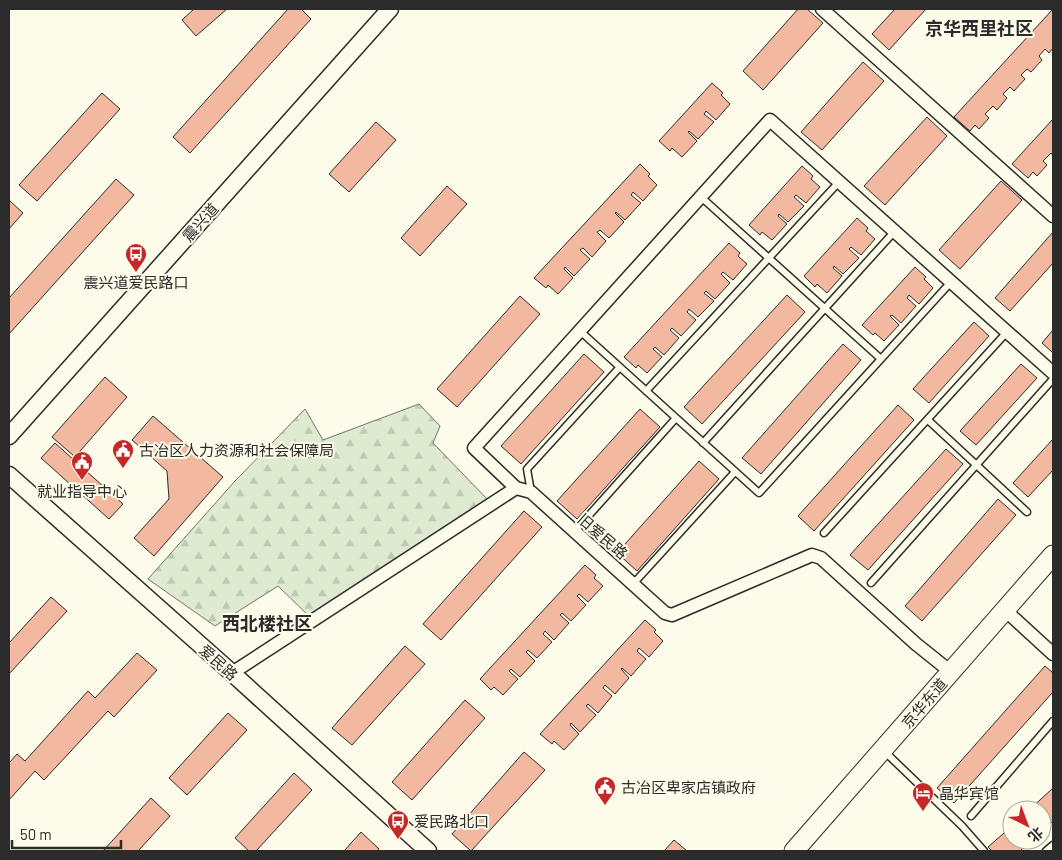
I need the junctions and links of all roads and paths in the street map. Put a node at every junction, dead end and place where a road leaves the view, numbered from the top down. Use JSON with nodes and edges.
{"nodes":[{"id":1,"x":390,"y":9,"type":"edge"},
{"id":2,"x":822,"y":9,"type":"edge"},
{"id":3,"x":839,"y":182,"type":"junction"},
{"id":4,"x":701,"y":197,"type":"junction"},
{"id":5,"x":1053,"y":216,"type":"edge"},
{"id":6,"x":894,"y":232,"type":"junction"},
{"id":7,"x":769,"y":258,"type":"junction"},
{"id":8,"x":952,"y":282,"type":"junction"},
{"id":9,"x":825,"y":309,"type":"junction"},
{"id":10,"x":580,"y":331,"type":"junction"},
{"id":11,"x":1007,"y":332,"type":"junction"},
{"id":12,"x":881,"y":359,"type":"junction"},
{"id":13,"x":620,"y":367,"type":"junction"},
{"id":14,"x":1053,"y":373,"type":"edge"},
{"id":15,"x":1053,"y":380,"type":"edge"},
{"id":16,"x":646,"y":391,"type":"junction"},
{"id":17,"x":676,"y":418,"type":"junction"},
{"id":18,"x":928,"y":420,"type":"junction"},
{"id":19,"x":9,"y":436,"type":"edge"},
{"id":20,"x":704,"y":443,"type":"junction"},
{"id":21,"x":977,"y":465,"type":"junction"},
{"id":22,"x":735,"y":472,"type":"junction"},
{"id":23,"x":9,"y":475,"type":"edge"},
{"id":24,"x":516,"y":488,"type":"junction"},
{"id":25,"x":531,"y":492,"type":"junction"},
{"id":26,"x":1028,"y":512,"type":"dead end"},
{"id":27,"x":574,"y":532,"type":"junction"},
{"id":28,"x":824,"y":532,"type":"dead end"},
{"id":29,"x":1053,"y":555,"type":"edge"},
{"id":30,"x":871,"y":583,"type":"dead end"},
{"id":31,"x":633,"y":584,"type":"junction"},
{"id":32,"x":1005,"y":610,"type":"junction"},
{"id":33,"x":1053,"y":654,"type":"edge"},
{"id":34,"x":951,"y":672,"type":"junction"},
{"id":35,"x":232,"y":674,"type":"junction"},
{"id":36,"x":1053,"y":721,"type":"edge"},
{"id":37,"x":883,"y":750,"type":"junction"},
{"id":38,"x":971,"y":816,"type":"dead end"},
{"id":39,"x":1053,"y":845,"type":"edge"},
{"id":40,"x":428,"y":851,"type":"edge"},
{"id":41,"x":794,"y":851,"type":"edge"},
{"id":42,"x":984,"y":851,"type":"edge"},
{"id":43,"x":1046,"y":851,"type":"edge"}],
"edges":[{"from":1,"to":19,"type":"street","name":"震兴道"},
{"from":2,"to":5,"type":"street"},
{"from":3,"to":4,"type":"street"},
{"from":3,"to":6,"type":"street"},
{"from":3,"to":7,"type":"lane"},
{"from":4,"to":7,"type":"lane"},
{"from":4,"to":10,"type":"street"},
{"from":6,"to":8,"type":"street"},
{"from":6,"to":9,"type":"lane"},
{"from":7,"to":9,"type":"lane"},
{"from":7,"to":16,"type":"lane"},
{"from":8,"to":11,"type":"street"},
{"from":8,"to":12,"type":"lane"},
{"from":9,"to":12,"type":"lane"},
{"from":9,"to":20,"type":"lane"},
{"from":10,"to":13,"type":"lane"},
{"from":10,"to":24,"type":"street"},
{"from":11,"to":14,"type":"street"},
{"from":11,"to":18,"type":"lane"},
{"from":12,"to":22,"type":"lane"},
{"from":13,"to":16,"type":"lane"},
{"from":13,"to":25,"type":"lane"},
{"from":15,"to":21,"type":"lane"},
{"from":16,"to":17,"type":"lane"},
{"from":17,"to":20,"type":"lane"},
{"from":17,"to":27,"type":"lane"},
{"from":18,"to":21,"type":"lane"},
{"from":18,"to":28,"type":"lane"},
{"from":20,"to":22,"type":"lane"},
{"from":21,"to":26,"type":"lane"},
{"from":21,"to":30,"type":"lane"},
{"from":22,"to":31,"type":"lane"},
{"from":23,"to":35,"type":"street","name":"爱民路"},
{"from":24,"to":25,"type":"street","name":"旧爱民路"},
{"from":24,"to":35,"type":"street"},
{"from":25,"to":27,"type":"street","name":"旧爱民路"},
{"from":27,"to":31,"type":"street","name":"旧爱民路"},
{"from":29,"to":32,"type":"main road","name":"京华东道"},
{"from":31,"to":34,"type":"street","name":"旧爱民路"},
{"from":32,"to":33,"type":"street"},
{"from":32,"to":34,"type":"main road","name":"京华东道"},
{"from":34,"to":37,"type":"main road","name":"京华东道"},
{"from":35,"to":40,"type":"street","name":"爱民路"},
{"from":36,"to":38,"type":"lane"},
{"from":37,"to":41,"type":"main road","name":"京华东道"},
{"from":37,"to":42,"type":"lane"},
{"from":39,"to":43,"type":"lane"}]}
